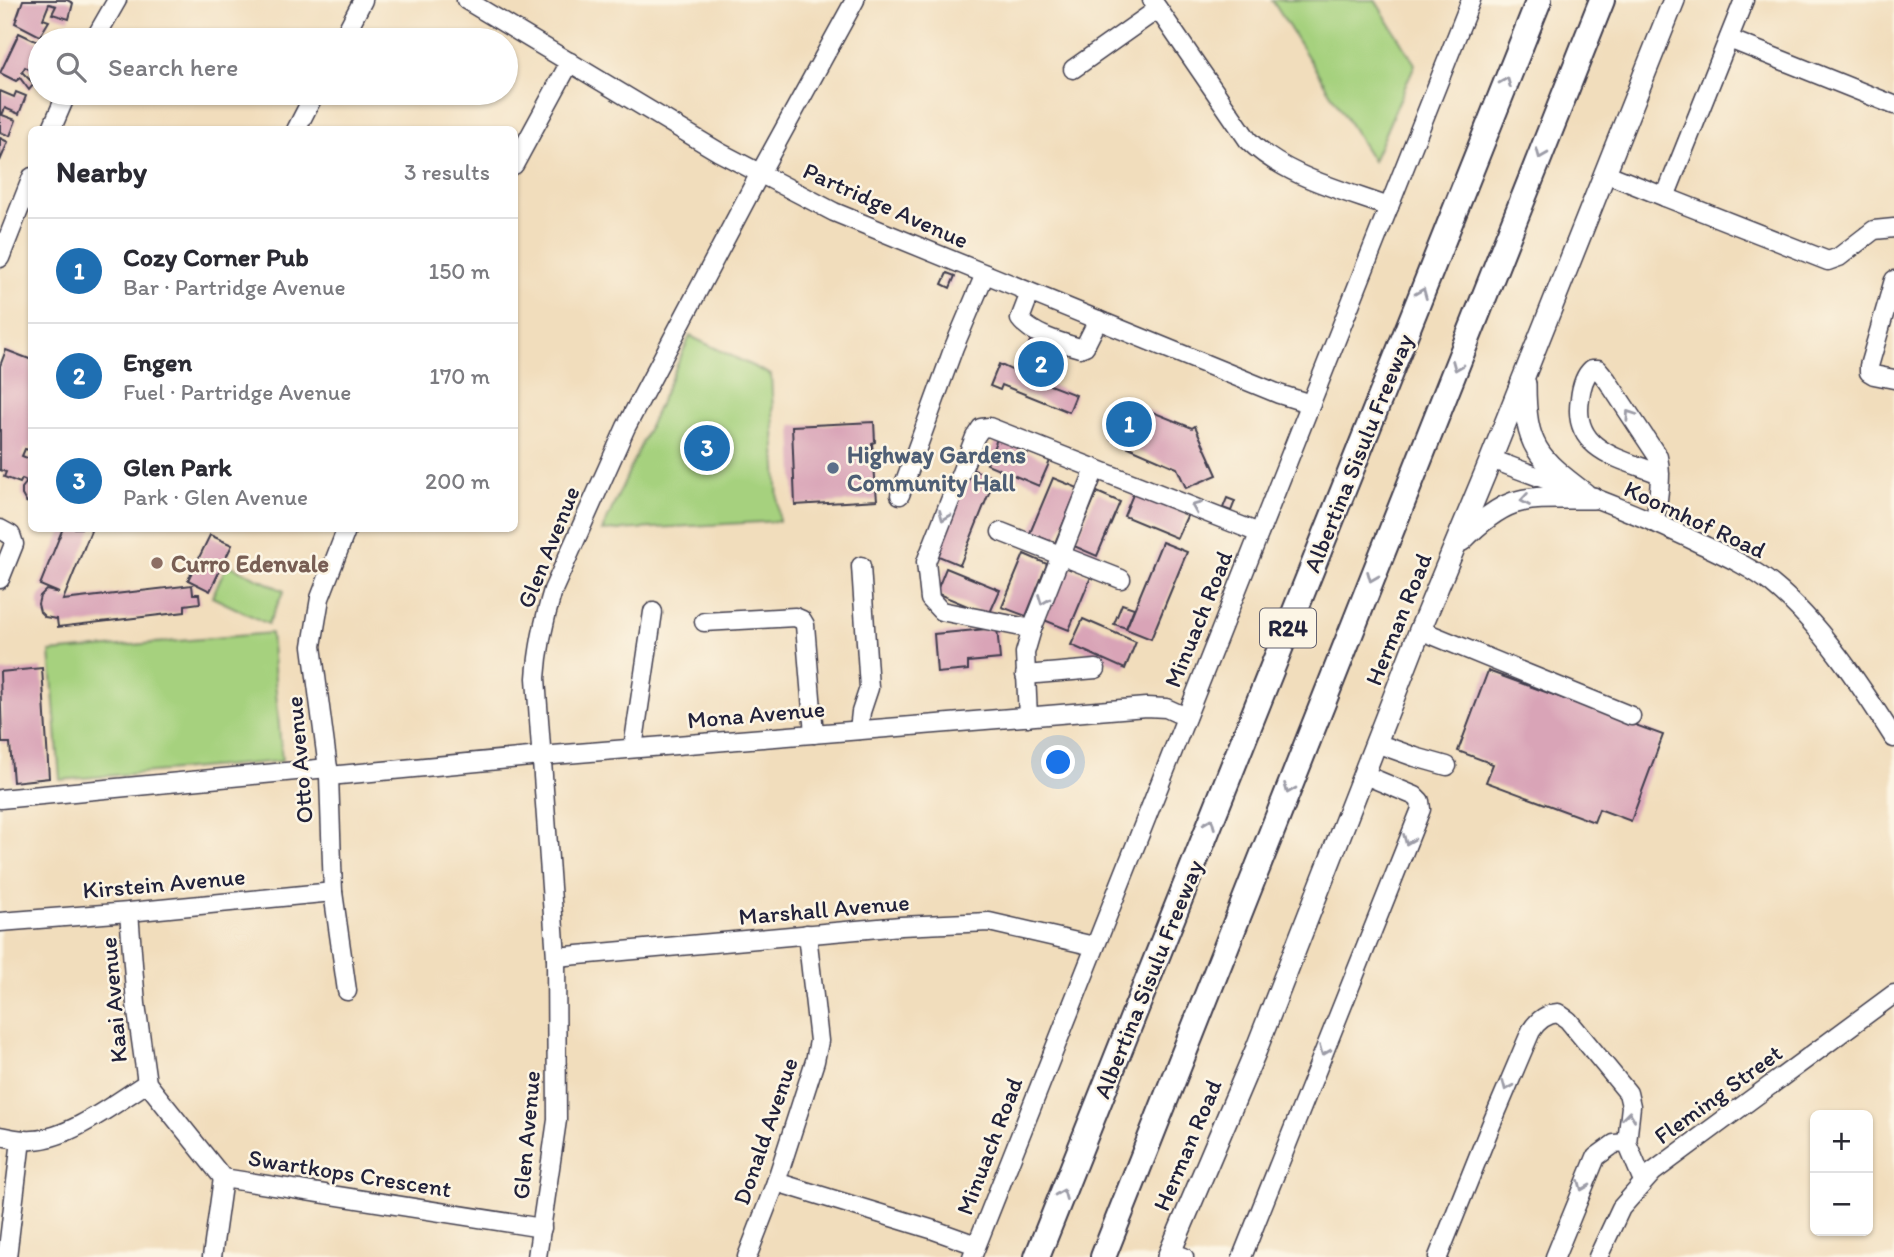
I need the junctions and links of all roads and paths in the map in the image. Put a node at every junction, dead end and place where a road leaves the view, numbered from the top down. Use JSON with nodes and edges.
{"nodes":[{"id":1,"x":117,"y":0,"type":"edge"},
{"id":2,"x":363,"y":0,"type":"edge"},
{"id":3,"x":466,"y":0,"type":"edge"},
{"id":4,"x":1471,"y":0,"type":"edge"},
{"id":5,"x":1539,"y":0,"type":"edge"},
{"id":6,"x":1602,"y":0,"type":"edge"},
{"id":7,"x":1674,"y":0,"type":"edge"},
{"id":8,"x":1744,"y":0,"type":"edge"},
{"id":9,"x":850,"y":2,"type":"edge"},
{"id":10,"x":1155,"y":4,"type":"edge"},
{"id":11,"x":101,"y":28,"type":"edge"},
{"id":12,"x":348,"y":28,"type":"edge"},
{"id":13,"x":513,"y":28,"type":"edge"},
{"id":14,"x":518,"y":31,"type":"edge"},
{"id":15,"x":1729,"y":38,"type":"junction"},
{"id":16,"x":570,"y":62,"type":"junction"},
{"id":17,"x":1073,"y":69,"type":"dead end"},
{"id":18,"x":62,"y":105,"type":"edge"},
{"id":19,"x":309,"y":105,"type":"edge"},
{"id":20,"x":1894,"y":105,"type":"edge"},
{"id":21,"x":53,"y":126,"type":"edge"},
{"id":22,"x":298,"y":126,"type":"edge"},
{"id":23,"x":518,"y":158,"type":"edge"},
{"id":24,"x":1605,"y":173,"type":"junction"},
{"id":25,"x":759,"y":175,"type":"junction"},
{"id":26,"x":1665,"y":197,"type":"junction"},
{"id":27,"x":28,"y":198,"type":"edge"},
{"id":28,"x":1390,"y":207,"type":"junction"},
{"id":29,"x":24,"y":220,"type":"edge"},
{"id":30,"x":1894,"y":228,"type":"edge"},
{"id":31,"x":0,"y":258,"type":"edge"},
{"id":32,"x":985,"y":274,"type":"junction"},
{"id":33,"x":1894,"y":280,"type":"edge"},
{"id":34,"x":1030,"y":292,"type":"junction"},
{"id":35,"x":1098,"y":320,"type":"junction"},
{"id":36,"x":1525,"y":372,"type":"junction"},
{"id":37,"x":1894,"y":379,"type":"edge"},
{"id":38,"x":1311,"y":404,"type":"junction"},
{"id":39,"x":1491,"y":459,"type":"junction"},
{"id":40,"x":1096,"y":468,"type":"junction"},
{"id":41,"x":1660,"y":474,"type":"junction"},
{"id":42,"x":900,"y":495,"type":"dead end"},
{"id":43,"x":1589,"y":496,"type":"junction"},
{"id":44,"x":1655,"y":523,"type":"junction"},
{"id":45,"x":0,"y":528,"type":"edge"},
{"id":46,"x":345,"y":532,"type":"edge"},
{"id":47,"x":1001,"y":532,"type":"dead end"},
{"id":48,"x":1259,"y":533,"type":"junction"},
{"id":49,"x":1456,"y":547,"type":"junction"},
{"id":50,"x":1061,"y":555,"type":"junction"},
{"id":51,"x":861,"y":566,"type":"dead end"},
{"id":52,"x":0,"y":579,"type":"edge"},
{"id":53,"x":1121,"y":579,"type":"dead end"},
{"id":54,"x":653,"y":612,"type":"dead end"},
{"id":55,"x":704,"y":622,"type":"dead end"},
{"id":56,"x":1032,"y":629,"type":"junction"},
{"id":57,"x":1420,"y":630,"type":"junction"},
{"id":58,"x":1096,"y":669,"type":"dead end"},
{"id":59,"x":1026,"y":675,"type":"junction"},
{"id":60,"x":1028,"y":716,"type":"junction"},
{"id":61,"x":1631,"y":716,"type":"dead end"},
{"id":62,"x":1186,"y":717,"type":"junction"},
{"id":63,"x":859,"y":730,"type":"junction"},
{"id":64,"x":814,"y":734,"type":"junction"},
{"id":65,"x":1894,"y":738,"type":"edge"},
{"id":66,"x":1377,"y":743,"type":"junction"},
{"id":67,"x":633,"y":748,"type":"junction"},
{"id":68,"x":541,"y":755,"type":"junction"},
{"id":69,"x":1447,"y":766,"type":"dead end"},
{"id":70,"x":328,"y":772,"type":"junction"},
{"id":71,"x":1365,"y":775,"type":"junction"},
{"id":72,"x":0,"y":799,"type":"edge"},
{"id":73,"x":332,"y":892,"type":"junction"},
{"id":74,"x":129,"y":912,"type":"junction"},
{"id":75,"x":0,"y":922,"type":"edge"},
{"id":76,"x":807,"y":934,"type":"junction"},
{"id":77,"x":1094,"y":946,"type":"junction"},
{"id":78,"x":556,"y":957,"type":"junction"},
{"id":79,"x":347,"y":991,"type":"dead end"},
{"id":80,"x":1894,"y":994,"type":"edge"},
{"id":81,"x":147,"y":1083,"type":"junction"},
{"id":82,"x":0,"y":1136,"type":"edge"},
{"id":83,"x":21,"y":1140,"type":"junction"},
{"id":84,"x":1627,"y":1143,"type":"junction"},
{"id":85,"x":223,"y":1178,"type":"junction"},
{"id":86,"x":1643,"y":1181,"type":"junction"},
{"id":87,"x":776,"y":1182,"type":"junction"},
{"id":88,"x":542,"y":1228,"type":"junction"},
{"id":89,"x":974,"y":1251,"type":"edge"},
{"id":90,"x":1174,"y":1255,"type":"edge"},
{"id":91,"x":7,"y":1257,"type":"edge"},
{"id":92,"x":212,"y":1257,"type":"edge"},
{"id":93,"x":537,"y":1257,"type":"edge"},
{"id":94,"x":747,"y":1257,"type":"edge"},
{"id":95,"x":1037,"y":1257,"type":"edge"},
{"id":96,"x":1103,"y":1257,"type":"edge"},
{"id":97,"x":1242,"y":1257,"type":"edge"},
{"id":98,"x":1438,"y":1257,"type":"edge"},
{"id":99,"x":1555,"y":1257,"type":"edge"},
{"id":100,"x":1598,"y":1257,"type":"edge"}],
"edges":[{"from":1,"to":11,"type":"street"},
{"from":2,"to":12,"type":"street"},
{"from":3,"to":13,"type":"street","name":"Partridge Avenue"},
{"from":4,"to":28,"type":"street","name":"Minuach Road"},
{"from":95,"to":5,"type":"highway","name":"Albertina Sisulu Freeway","number":"R24","one_way":true},
{"from":6,"to":96,"type":"highway","number":"R24","one_way":true},
{"from":7,"to":24,"type":"main road","name":"Herman Road"},
{"from":8,"to":15,"type":"street"},
{"from":9,"to":25,"type":"street","name":"Glen Avenue"},
{"from":10,"to":17,"type":"street"},
{"from":10,"to":28,"type":"street"},
{"from":14,"to":16,"type":"street","name":"Partridge Avenue"},
{"from":15,"to":20,"type":"street"},
{"from":15,"to":26,"type":"street"},
{"from":16,"to":23,"type":"street"},
{"from":16,"to":25,"type":"street","name":"Partridge Avenue"},
{"from":18,"to":21,"type":"street"},
{"from":19,"to":22,"type":"street"},
{"from":24,"to":26,"type":"street"},
{"from":24,"to":36,"type":"main road","name":"Herman Road"},
{"from":25,"to":32,"type":"street","name":"Partridge Avenue"},
{"from":25,"to":68,"type":"street","name":"Glen Avenue"},
{"from":26,"to":30,"type":"street"},
{"from":27,"to":29,"type":"street"},
{"from":28,"to":38,"type":"street","name":"Minuach Road"},
{"from":29,"to":31,"type":"street"},
{"from":32,"to":34,"type":"street","name":"Partridge Avenue"},
{"from":32,"to":42,"type":"street"},
{"from":33,"to":37,"type":"street"},
{"from":34,"to":35,"type":"street","name":"Partridge Avenue"},
{"from":34,"to":35,"type":"street"},
{"from":35,"to":38,"type":"street","name":"Partridge Avenue"},
{"from":36,"to":39,"type":"main road","name":"Herman Road"},
{"from":36,"to":43,"type":"main road"},
{"from":38,"to":48,"type":"street","name":"Minuach Road"},
{"from":39,"to":43,"type":"street","name":"Koornhof Road"},
{"from":39,"to":49,"type":"main road","name":"Herman Road"},
{"from":48,"to":40,"type":"street","one_way":true},
{"from":40,"to":50,"type":"street"},
{"from":40,"to":56,"type":"street","one_way":true},
{"from":41,"to":41,"type":"street","one_way":true},
{"from":41,"to":44,"type":"street"},
{"from":43,"to":44,"type":"street","name":"Koornhof Road"},
{"from":43,"to":49,"type":"main road","one_way":true},
{"from":44,"to":65,"type":"street","name":"Koornhof Road"},
{"from":45,"to":52,"type":"street"},
{"from":46,"to":70,"type":"street","name":"Otto Avenue"},
{"from":47,"to":50,"type":"street"},
{"from":48,"to":62,"type":"street","name":"Minuach Road"},
{"from":49,"to":57,"type":"main road","name":"Herman Road"},
{"from":50,"to":53,"type":"street"},
{"from":50,"to":56,"type":"street","one_way":true},
{"from":51,"to":63,"type":"street"},
{"from":54,"to":67,"type":"street"},
{"from":55,"to":64,"type":"street"},
{"from":56,"to":59,"type":"street"},
{"from":57,"to":61,"type":"street"},
{"from":57,"to":66,"type":"main road","name":"Herman Road"},
{"from":58,"to":59,"type":"street"},
{"from":59,"to":60,"type":"street"},
{"from":60,"to":62,"type":"street","name":"Mona Avenue"},
{"from":60,"to":63,"type":"street","name":"Mona Avenue"},
{"from":62,"to":77,"type":"street","name":"Minuach Road"},
{"from":63,"to":64,"type":"street","name":"Mona Avenue"},
{"from":64,"to":67,"type":"street","name":"Mona Avenue"},
{"from":66,"to":69,"type":"street"},
{"from":66,"to":71,"type":"main road","name":"Herman Road"},
{"from":67,"to":68,"type":"street","name":"Mona Avenue"},
{"from":68,"to":70,"type":"street","name":"Mona Avenue"},
{"from":68,"to":78,"type":"street","name":"Glen Avenue"},
{"from":70,"to":72,"type":"street","name":"Mona Avenue"},
{"from":70,"to":73,"type":"street","name":"Otto Avenue"},
{"from":71,"to":90,"type":"main road","name":"Herman Road"},
{"from":71,"to":97,"type":"street","one_way":true},
{"from":73,"to":74,"type":"street","name":"Kirstein Avenue"},
{"from":73,"to":79,"type":"street","name":"Otto Avenue"},
{"from":74,"to":75,"type":"street","name":"Kirstein Avenue"},
{"from":74,"to":81,"type":"street","name":"Kaai Avenue"},
{"from":76,"to":77,"type":"street","name":"Marshall Avenue"},
{"from":76,"to":78,"type":"street","name":"Marshall Avenue"},
{"from":76,"to":87,"type":"street","name":"Donald Avenue"},
{"from":77,"to":89,"type":"street","name":"Minuach Road"},
{"from":78,"to":88,"type":"street","name":"Glen Avenue"},
{"from":80,"to":86,"type":"street","name":"Fleming Street"},
{"from":81,"to":83,"type":"street"},
{"from":81,"to":85,"type":"street","name":"Swartkops Crescent"},
{"from":82,"to":83,"type":"street"},
{"from":83,"to":91,"type":"street"},
{"from":84,"to":86,"type":"street"},
{"from":84,"to":98,"type":"street","one_way":true},
{"from":84,"to":99,"type":"street","one_way":true},
{"from":85,"to":88,"type":"street","name":"Swartkops Crescent"},
{"from":85,"to":92,"type":"street"},
{"from":86,"to":100,"type":"street","name":"Fleming Street"},
{"from":87,"to":89,"type":"street"},
{"from":87,"to":94,"type":"street","name":"Donald Avenue"},
{"from":88,"to":93,"type":"street","name":"Glen Avenue"}]}
